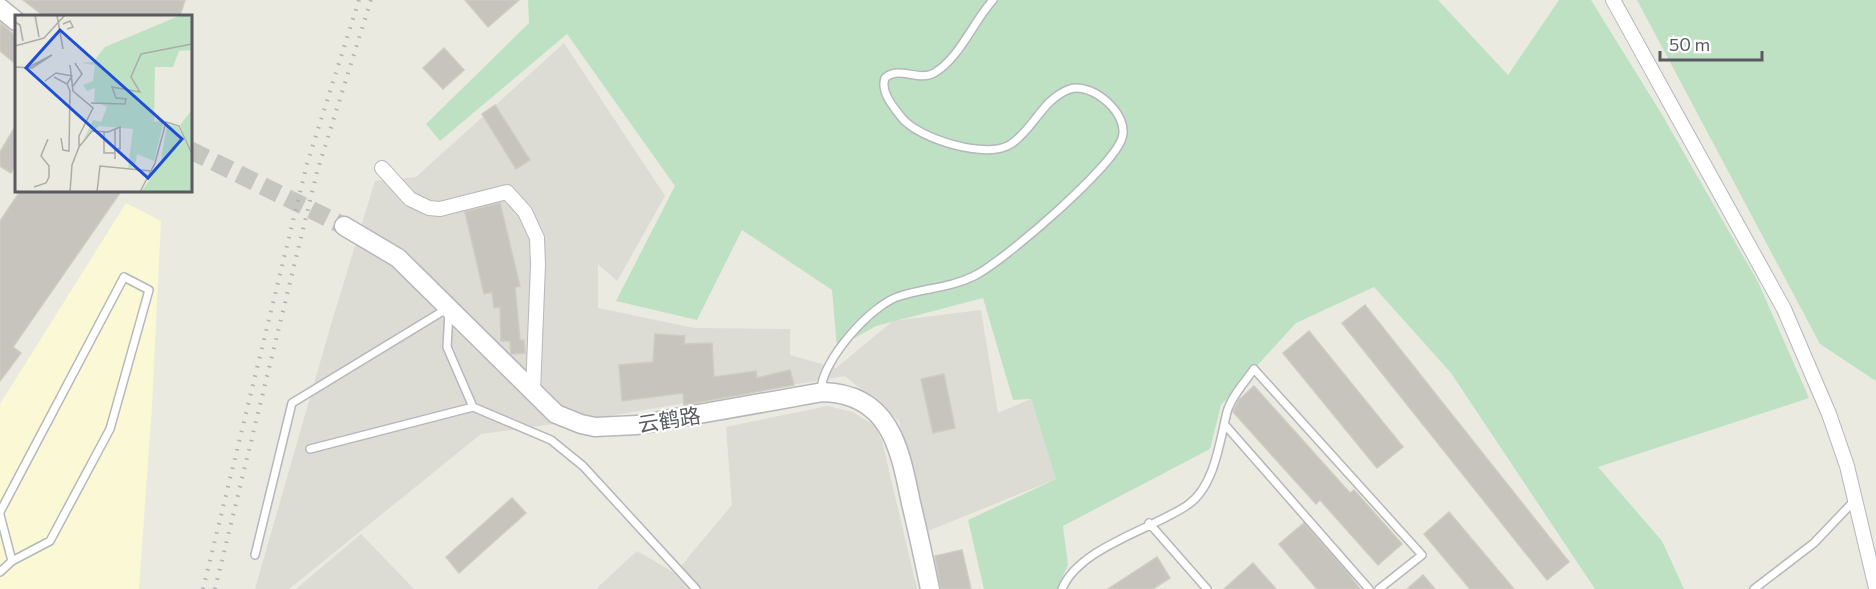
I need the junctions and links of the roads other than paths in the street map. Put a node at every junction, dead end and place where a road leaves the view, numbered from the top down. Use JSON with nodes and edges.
{"nodes":[{"id":1,"x":993,"y":0,"type":"edge"},
{"id":2,"x":1613,"y":0,"type":"edge"},
{"id":3,"x":0,"y":8,"type":"edge"},
{"id":4,"x":15,"y":20,"type":"edge"},
{"id":5,"x":382,"y":168,"type":"dead end"},
{"id":6,"x":344,"y":225,"type":"tunnel mouth"},
{"id":7,"x":450,"y":307,"type":"junction"},
{"id":8,"x":532,"y":391,"type":"junction"},
{"id":9,"x":821,"y":392,"type":"junction"},
{"id":10,"x":473,"y":408,"type":"junction"},
{"id":11,"x":1226,"y":426,"type":"junction"},
{"id":12,"x":310,"y":449,"type":"dead end"},
{"id":13,"x":1856,"y":499,"type":"junction"},
{"id":14,"x":0,"y":514,"type":"edge"},
{"id":15,"x":1149,"y":523,"type":"junction"},
{"id":16,"x":255,"y":555,"type":"dead end"},
{"id":17,"x":12,"y":561,"type":"junction"},
{"id":18,"x":0,"y":572,"type":"edge"},
{"id":19,"x":1876,"y":588,"type":"edge"},
{"id":20,"x":696,"y":589,"type":"edge"},
{"id":21,"x":930,"y":589,"type":"edge"},
{"id":22,"x":1062,"y":589,"type":"edge"},
{"id":23,"x":1207,"y":589,"type":"edge"},
{"id":24,"x":1369,"y":589,"type":"edge"},
{"id":25,"x":1379,"y":589,"type":"edge"},
{"id":26,"x":1754,"y":589,"type":"edge"}],
"edges":[{"from":1,"to":9,"type":"lane"},
{"from":2,"to":13,"type":"street"},
{"from":3,"to":4,"type":"street"},
{"from":5,"to":8,"type":"street"},
{"from":6,"to":7,"type":"street","name":"云鹤路"},
{"from":7,"to":8,"type":"street","name":"云鹤路"},
{"from":7,"to":10,"type":"lane"},
{"from":7,"to":16,"type":"lane"},
{"from":8,"to":9,"type":"street","name":"云鹤路"},
{"from":9,"to":21,"type":"street","name":"云鹤路"},
{"from":10,"to":12,"type":"lane"},
{"from":10,"to":20,"type":"lane"},
{"from":11,"to":15,"type":"lane"},
{"from":11,"to":24,"type":"lane"},
{"from":11,"to":25,"type":"lane"},
{"from":13,"to":19,"type":"street"},
{"from":13,"to":26,"type":"lane"},
{"from":14,"to":17,"type":"lane"},
{"from":14,"to":17,"type":"lane"},
{"from":15,"to":22,"type":"lane"},
{"from":15,"to":23,"type":"lane"},
{"from":17,"to":18,"type":"lane"}]}
